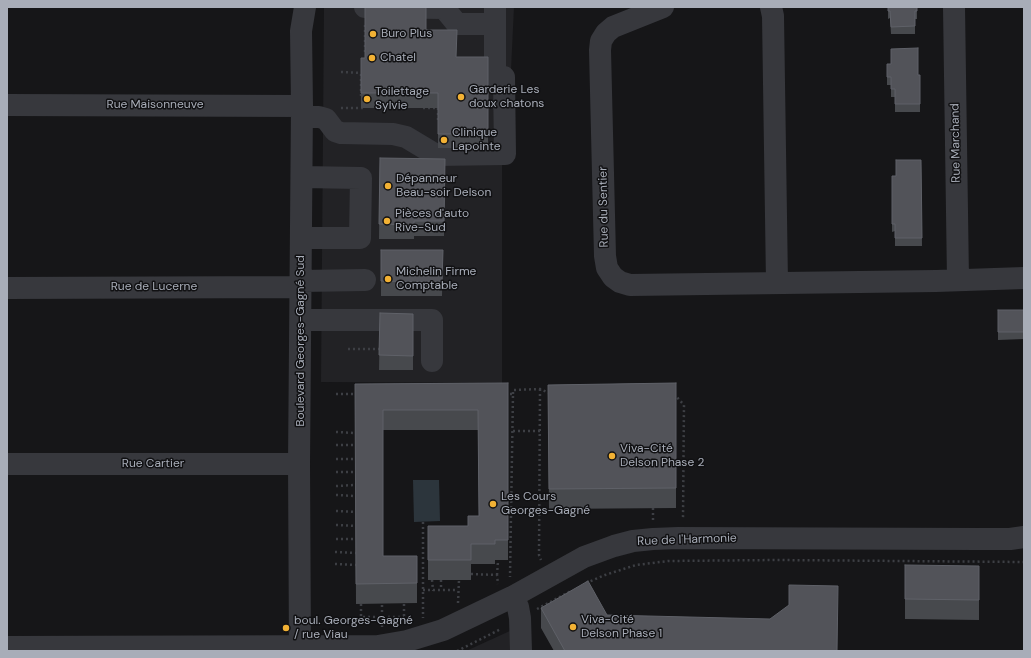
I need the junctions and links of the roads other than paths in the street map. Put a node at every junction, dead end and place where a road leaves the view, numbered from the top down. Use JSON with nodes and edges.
{"nodes":[{"id":1,"x":297,"y":7,"type":"edge"},
{"id":2,"x":305,"y":7,"type":"edge"},
{"id":3,"x":663,"y":7,"type":"edge"},
{"id":4,"x":771,"y":7,"type":"edge"},
{"id":5,"x":954,"y":7,"type":"edge"},
{"id":6,"x":365,"y":13,"type":"edge"},
{"id":7,"x":495,"y":15,"type":"edge"},
{"id":8,"x":301,"y":31,"type":"junction"},
{"id":9,"x":7,"y":105,"type":"edge"},
{"id":10,"x":302,"y":111,"type":"junction"},
{"id":11,"x":302,"y":177,"type":"junction"},
{"id":12,"x":301,"y":238,"type":"junction"},
{"id":13,"x":1024,"y":278,"type":"edge"},
{"id":14,"x":365,"y":280,"type":"dead end"},
{"id":15,"x":958,"y":280,"type":"junction"},
{"id":16,"x":301,"y":284,"type":"junction"},
{"id":17,"x":777,"y":284,"type":"junction"},
{"id":18,"x":7,"y":288,"type":"edge"},
{"id":19,"x":301,"y":320,"type":"junction"},
{"id":20,"x":432,"y":360,"type":"dead end"},
{"id":21,"x":7,"y":464,"type":"edge"},
{"id":22,"x":300,"y":464,"type":"junction"},
{"id":23,"x":1024,"y":537,"type":"edge"},
{"id":24,"x":507,"y":586,"type":"junction"},
{"id":25,"x":7,"y":647,"type":"edge"},
{"id":26,"x":300,"y":648,"type":"edge"},
{"id":27,"x":521,"y":651,"type":"edge"}],
"edges":[{"from":1,"to":8,"type":"street","name":"Boulevard Georges-Gagné Sud"},
{"from":2,"to":8,"type":"street","name":"Boulevard Georges-Gagné Sud"},
{"from":3,"to":17,"type":"street","name":"Rue du Sentier"},
{"from":4,"to":17,"type":"street"},
{"from":5,"to":15,"type":"street","name":"Rue Marchand"},
{"from":6,"to":7,"type":"street"},
{"from":7,"to":10,"type":"street","name":"Rue Maisonneuve"},
{"from":8,"to":10,"type":"street","name":"Boulevard Georges-Gagné Sud"},
{"from":9,"to":10,"type":"street","name":"Rue Maisonneuve"},
{"from":10,"to":11,"type":"street","name":"Boulevard Georges-Gagné Sud"},
{"from":11,"to":12,"type":"street","name":"Boulevard Georges-Gagné Sud"},
{"from":11,"to":12,"type":"street"},
{"from":12,"to":16,"type":"street","name":"Boulevard Georges-Gagné Sud"},
{"from":13,"to":15,"type":"street","name":"Rue du Sentier"},
{"from":14,"to":16,"type":"street","name":"Rue de Lucerne"},
{"from":15,"to":17,"type":"street","name":"Rue du Sentier"},
{"from":16,"to":18,"type":"street","name":"Rue de Lucerne"},
{"from":16,"to":19,"type":"street","name":"Boulevard Georges-Gagné Sud"},
{"from":19,"to":20,"type":"street"},
{"from":19,"to":22,"type":"street","name":"Boulevard Georges-Gagné Sud"},
{"from":21,"to":22,"type":"street","name":"Rue Cartier"},
{"from":22,"to":26,"type":"street","name":"Boulevard Georges-Gagné Sud"},
{"from":23,"to":24,"type":"street","name":"Rue de l'Harmonie"},
{"from":24,"to":26,"type":"street","name":"Rue de l'Harmonie"},
{"from":24,"to":27,"type":"street"},
{"from":25,"to":26,"type":"street","name":"Rue de l'Harmonie"}]}
